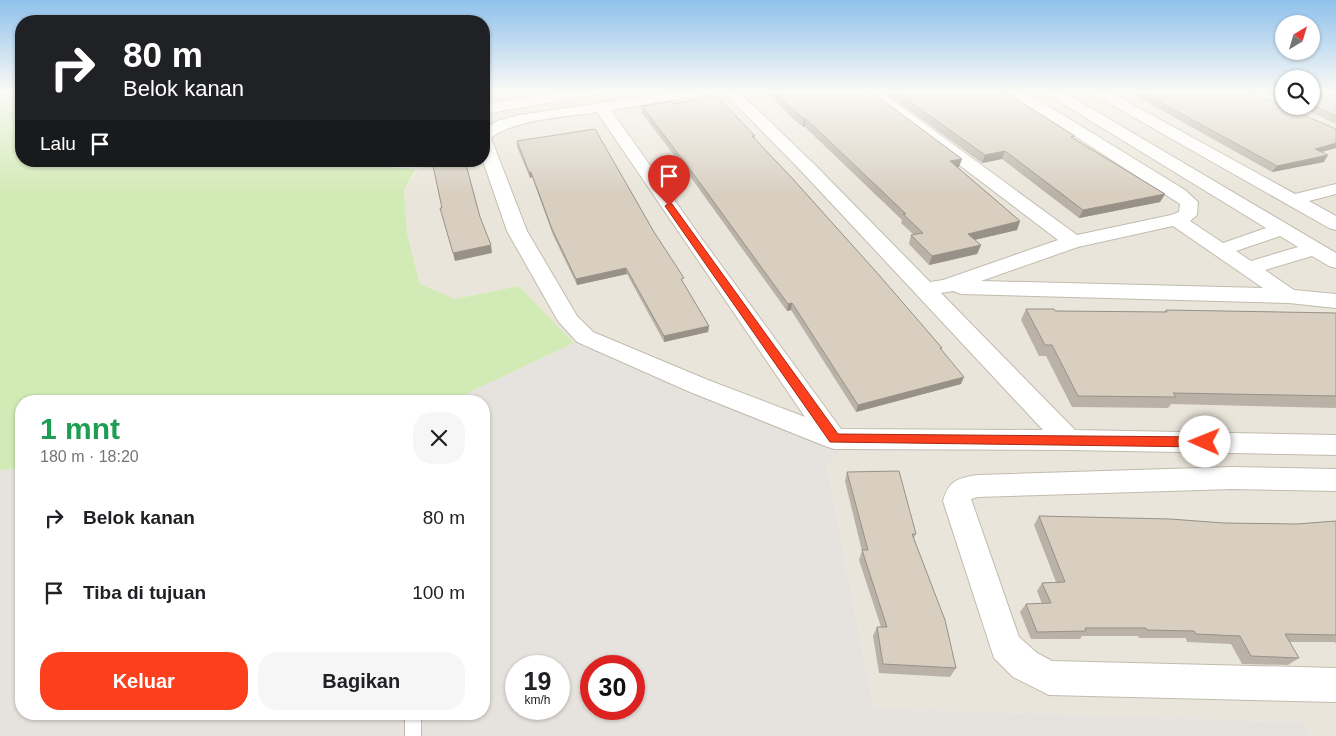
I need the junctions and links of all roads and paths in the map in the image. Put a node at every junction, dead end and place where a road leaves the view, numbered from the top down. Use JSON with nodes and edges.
{"nodes":[{"id":1,"x":616,"y":125,"type":"edge"},
{"id":2,"x":765,"y":125,"type":"edge"},
{"id":3,"x":918,"y":125,"type":"edge"},
{"id":4,"x":1071,"y":125,"type":"edge"},
{"id":5,"x":1110,"y":125,"type":"edge"},
{"id":6,"x":1161,"y":125,"type":"edge"},
{"id":7,"x":490,"y":155,"type":"edge"},
{"id":8,"x":1336,"y":189,"type":"edge"},
{"id":9,"x":1293,"y":200,"type":"junction"},
{"id":10,"x":1176,"y":220,"type":"junction"},
{"id":11,"x":1336,"y":224,"type":"edge"},
{"id":12,"x":1280,"y":230,"type":"junction"},
{"id":13,"x":1073,"y":242,"type":"junction"},
{"id":14,"x":1314,"y":249,"type":"junction"},
{"id":15,"x":1220,"y":250,"type":"junction"},
{"id":16,"x":1336,"y":262,"type":"edge"},
{"id":17,"x":1248,"y":268,"type":"junction"},
{"id":18,"x":935,"y":288,"type":"junction"},
{"id":19,"x":1289,"y":296,"type":"junction"},
{"id":20,"x":1336,"y":302,"type":"edge"},
{"id":21,"x":834,"y":439,"type":"junction"},
{"id":22,"x":1069,"y":440,"type":"junction"},
{"id":23,"x":1336,"y":445,"type":"edge"},
{"id":24,"x":1336,"y":480,"type":"edge"},
{"id":25,"x":1336,"y":685,"type":"edge"},
{"id":26,"x":413,"y":720,"type":"edge"},
{"id":27,"x":413,"y":736,"type":"edge"}],
"edges":[{"from":1,"to":21,"type":"street"},
{"from":2,"to":18,"type":"street"},
{"from":3,"to":13,"type":"street"},
{"from":4,"to":10,"type":"street"},
{"from":5,"to":12,"type":"street"},
{"from":6,"to":9,"type":"street"},
{"from":7,"to":21,"type":"street"},
{"from":8,"to":9,"type":"street"},
{"from":9,"to":11,"type":"street"},
{"from":10,"to":13,"type":"street"},
{"from":10,"to":15,"type":"street"},
{"from":12,"to":14,"type":"street"},
{"from":12,"to":15,"type":"street"},
{"from":13,"to":18,"type":"street"},
{"from":14,"to":16,"type":"street"},
{"from":14,"to":17,"type":"street"},
{"from":15,"to":17,"type":"street"},
{"from":17,"to":19,"type":"street"},
{"from":18,"to":19,"type":"street"},
{"from":18,"to":22,"type":"street"},
{"from":19,"to":20,"type":"street"},
{"from":21,"to":22,"type":"street"},
{"from":22,"to":23,"type":"street"},
{"from":24,"to":25,"type":"street"},
{"from":26,"to":27,"type":"lane"}]}
